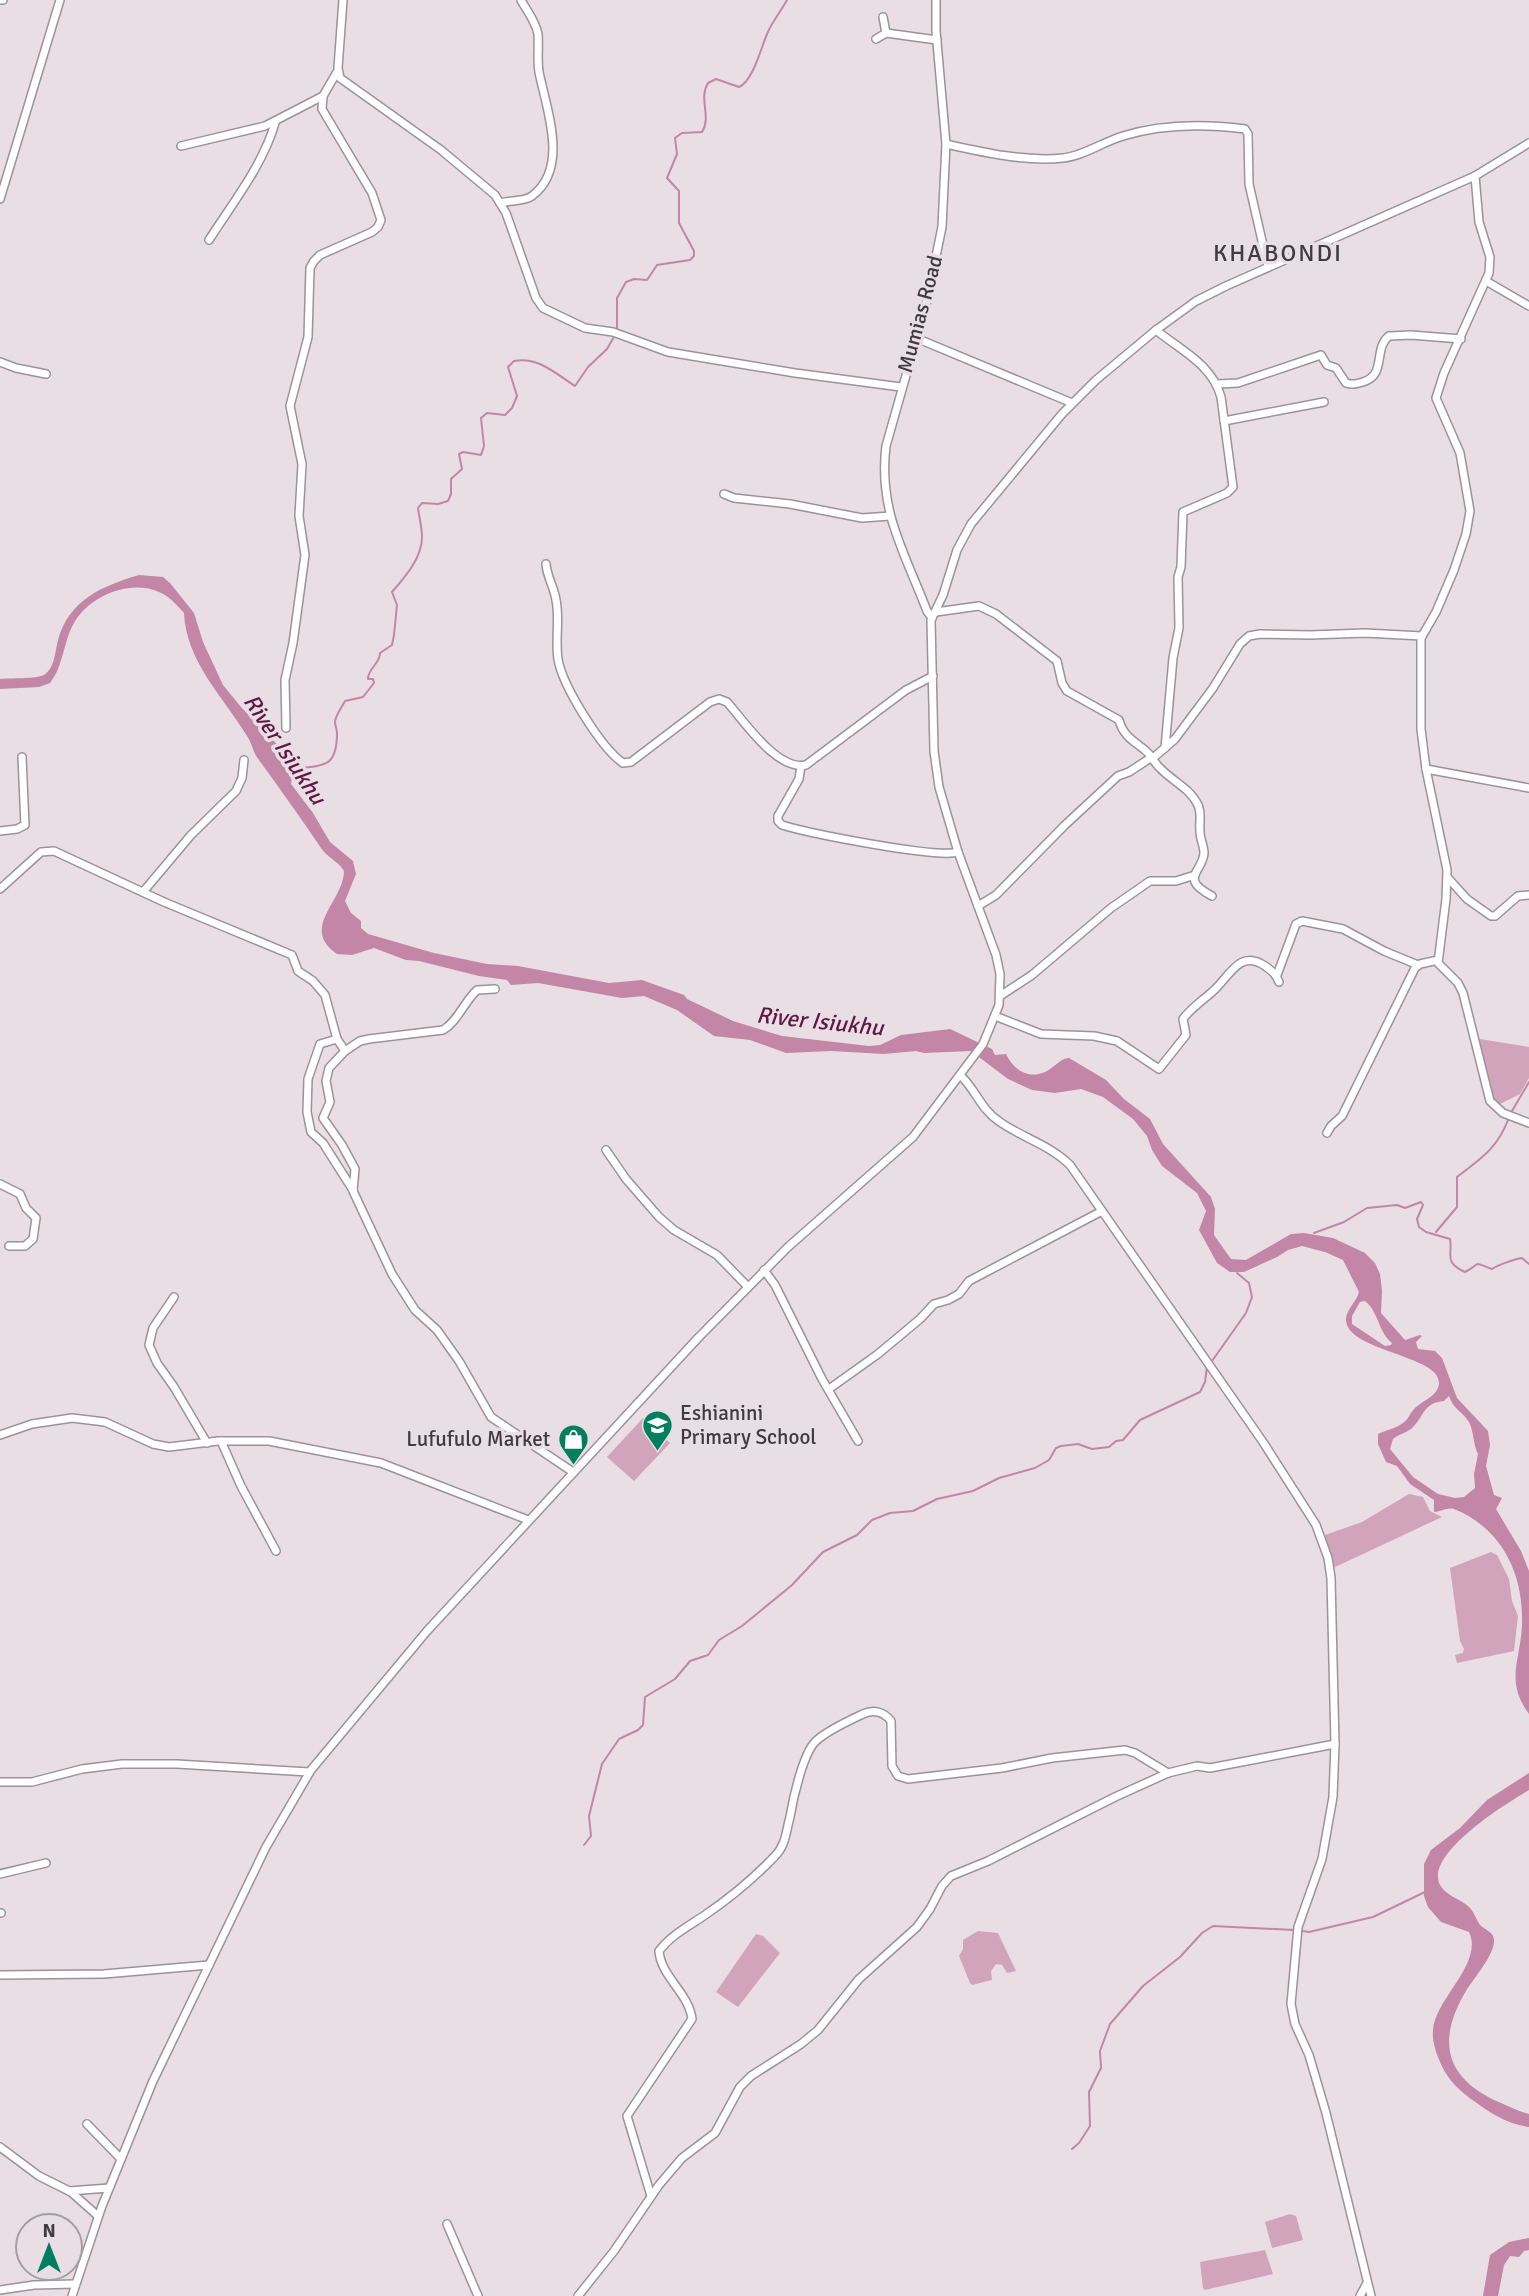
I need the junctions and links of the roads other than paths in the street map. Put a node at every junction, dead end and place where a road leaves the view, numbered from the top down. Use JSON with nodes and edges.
{"nodes":[{"id":1,"x":60,"y":0,"type":"edge"},
{"id":2,"x":343,"y":0,"type":"edge"},
{"id":3,"x":521,"y":0,"type":"edge"},
{"id":4,"x":936,"y":0,"type":"edge"},
{"id":5,"x":883,"y":17,"type":"dead end"},
{"id":6,"x":886,"y":33,"type":"junction"},
{"id":7,"x":876,"y":39,"type":"dead end"},
{"id":8,"x":937,"y":40,"type":"junction"},
{"id":9,"x":337,"y":71,"type":"junction"},
{"id":10,"x":323,"y":96,"type":"junction"},
{"id":11,"x":275,"y":123,"type":"junction"},
{"id":12,"x":1529,"y":142,"type":"edge"},
{"id":13,"x":946,"y":144,"type":"junction"},
{"id":14,"x":181,"y":146,"type":"dead end"},
{"id":15,"x":1475,"y":176,"type":"junction"},
{"id":16,"x":1,"y":189,"type":"edge"},
{"id":17,"x":0,"y":199,"type":"edge"},
{"id":18,"x":500,"y":202,"type":"junction"},
{"id":19,"x":209,"y":240,"type":"dead end"},
{"id":20,"x":1268,"y":267,"type":"junction"},
{"id":21,"x":1486,"y":281,"type":"junction"},
{"id":22,"x":1529,"y":306,"type":"edge"},
{"id":23,"x":1156,"y":330,"type":"junction"},
{"id":24,"x":916,"y":338,"type":"junction"},
{"id":25,"x":1461,"y":339,"type":"junction"},
{"id":26,"x":0,"y":362,"type":"edge"},
{"id":27,"x":46,"y":374,"type":"dead end"},
{"id":28,"x":1217,"y":384,"type":"junction"},
{"id":29,"x":901,"y":387,"type":"junction"},
{"id":30,"x":1324,"y":402,"type":"dead end"},
{"id":31,"x":1072,"y":403,"type":"junction"},
{"id":32,"x":1224,"y":421,"type":"junction"},
{"id":33,"x":724,"y":494,"type":"dead end"},
{"id":34,"x":890,"y":516,"type":"junction"},
{"id":35,"x":546,"y":564,"type":"dead end"},
{"id":36,"x":934,"y":615,"type":"junction"},
{"id":37,"x":1422,"y":636,"type":"junction"},
{"id":38,"x":933,"y":676,"type":"junction"},
{"id":39,"x":286,"y":728,"type":"dead end"},
{"id":40,"x":1165,"y":748,"type":"junction"},
{"id":41,"x":22,"y":757,"type":"dead end"},
{"id":42,"x":1153,"y":758,"type":"junction"},
{"id":43,"x":244,"y":760,"type":"dead end"},
{"id":44,"x":801,"y":766,"type":"junction"},
{"id":45,"x":1426,"y":769,"type":"junction"},
{"id":46,"x":1529,"y":788,"type":"edge"},
{"id":47,"x":0,"y":831,"type":"edge"},
{"id":48,"x":958,"y":852,"type":"junction"},
{"id":49,"x":1195,"y":876,"type":"junction"},
{"id":50,"x":1447,"y":878,"type":"junction"},
{"id":51,"x":0,"y":889,"type":"edge"},
{"id":52,"x":143,"y":892,"type":"junction"},
{"id":53,"x":1529,"y":895,"type":"edge"},
{"id":54,"x":1212,"y":896,"type":"dead end"},
{"id":55,"x":978,"y":906,"type":"junction"},
{"id":56,"x":1438,"y":960,"type":"junction"},
{"id":57,"x":1418,"y":965,"type":"junction"},
{"id":58,"x":495,"y":989,"type":"dead end"},
{"id":59,"x":1000,"y":996,"type":"junction"},
{"id":60,"x":995,"y":1016,"type":"junction"},
{"id":61,"x":337,"y":1039,"type":"junction"},
{"id":62,"x":345,"y":1051,"type":"junction"},
{"id":63,"x":961,"y":1076,"type":"junction"},
{"id":64,"x":1529,"y":1123,"type":"edge"},
{"id":65,"x":1327,"y":1133,"type":"dead end"},
{"id":66,"x":606,"y":1150,"type":"dead end"},
{"id":67,"x":0,"y":1184,"type":"edge"},
{"id":68,"x":353,"y":1191,"type":"junction"},
{"id":69,"x":1102,"y":1211,"type":"junction"},
{"id":70,"x":0,"y":1249,"type":"edge"},
{"id":71,"x":764,"y":1270,"type":"junction"},
{"id":72,"x":748,"y":1287,"type":"junction"},
{"id":73,"x":174,"y":1297,"type":"dead end"},
{"id":74,"x":830,"y":1389,"type":"junction"},
{"id":75,"x":0,"y":1435,"type":"edge"},
{"id":76,"x":221,"y":1441,"type":"junction"},
{"id":77,"x":858,"y":1441,"type":"dead end"},
{"id":78,"x":207,"y":1443,"type":"junction"},
{"id":79,"x":573,"y":1472,"type":"junction"},
{"id":80,"x":528,"y":1520,"type":"junction"},
{"id":81,"x":276,"y":1551,"type":"dead end"},
{"id":82,"x":1335,"y":1744,"type":"junction"},
{"id":83,"x":309,"y":1772,"type":"junction"},
{"id":84,"x":1168,"y":1773,"type":"junction"},
{"id":85,"x":0,"y":1782,"type":"edge"},
{"id":86,"x":46,"y":1863,"type":"dead end"},
{"id":87,"x":0,"y":1874,"type":"edge"},
{"id":88,"x":209,"y":1965,"type":"junction"},
{"id":89,"x":0,"y":1975,"type":"edge"},
{"id":90,"x":87,"y":2124,"type":"dead end"},
{"id":91,"x":0,"y":2147,"type":"edge"},
{"id":92,"x":121,"y":2159,"type":"junction"},
{"id":93,"x":109,"y":2188,"type":"junction"},
{"id":94,"x":68,"y":2190,"type":"junction"},
{"id":95,"x":651,"y":2196,"type":"junction"},
{"id":96,"x":98,"y":2216,"type":"junction"},
{"id":97,"x":447,"y":2224,"type":"dead end"},
{"id":98,"x":1367,"y":2283,"type":"junction"},
{"id":99,"x":75,"y":2284,"type":"junction"},
{"id":100,"x":0,"y":2290,"type":"edge"},
{"id":101,"x":72,"y":2296,"type":"edge"},
{"id":102,"x":478,"y":2296,"type":"edge"},
{"id":103,"x":578,"y":2296,"type":"edge"},
{"id":104,"x":1360,"y":2296,"type":"edge"},
{"id":105,"x":1371,"y":2296,"type":"edge"}],
"edges":[{"from":1,"to":16,"type":"street"},
{"from":2,"to":9,"type":"street"},
{"from":3,"to":18,"type":"street"},
{"from":4,"to":8,"type":"street","name":"Mumias Road"},
{"from":5,"to":6,"type":"street"},
{"from":6,"to":7,"type":"street"},
{"from":6,"to":8,"type":"street"},
{"from":8,"to":13,"type":"street","name":"Mumias Road"},
{"from":9,"to":10,"type":"street"},
{"from":9,"to":18,"type":"street"},
{"from":10,"to":11,"type":"street"},
{"from":10,"to":39,"type":"street"},
{"from":11,"to":14,"type":"street"},
{"from":11,"to":19,"type":"street"},
{"from":12,"to":15,"type":"street"},
{"from":13,"to":20,"type":"street"},
{"from":13,"to":24,"type":"street","name":"Mumias Road"},
{"from":15,"to":20,"type":"street"},
{"from":15,"to":21,"type":"street"},
{"from":16,"to":17,"type":"street"},
{"from":18,"to":29,"type":"street"},
{"from":20,"to":23,"type":"street"},
{"from":21,"to":22,"type":"street"},
{"from":21,"to":25,"type":"street"},
{"from":23,"to":28,"type":"street"},
{"from":23,"to":31,"type":"street"},
{"from":24,"to":29,"type":"street","name":"Mumias Road"},
{"from":24,"to":31,"type":"street"},
{"from":25,"to":28,"type":"street"},
{"from":25,"to":37,"type":"street"},
{"from":26,"to":27,"type":"street"},
{"from":28,"to":32,"type":"street"},
{"from":29,"to":34,"type":"street","name":"Mumias Road"},
{"from":30,"to":32,"type":"street"},
{"from":31,"to":36,"type":"street"},
{"from":32,"to":40,"type":"street"},
{"from":33,"to":34,"type":"street"},
{"from":34,"to":36,"type":"street","name":"Mumias Road"},
{"from":35,"to":44,"type":"street"},
{"from":36,"to":38,"type":"street"},
{"from":36,"to":42,"type":"street"},
{"from":37,"to":40,"type":"street"},
{"from":37,"to":45,"type":"street"},
{"from":38,"to":44,"type":"street"},
{"from":38,"to":48,"type":"street"},
{"from":40,"to":42,"type":"street"},
{"from":41,"to":47,"type":"street"},
{"from":42,"to":49,"type":"street"},
{"from":42,"to":55,"type":"street"},
{"from":43,"to":52,"type":"street"},
{"from":44,"to":48,"type":"street"},
{"from":45,"to":46,"type":"street"},
{"from":45,"to":50,"type":"street"},
{"from":48,"to":55,"type":"street"},
{"from":49,"to":54,"type":"street"},
{"from":49,"to":59,"type":"street"},
{"from":50,"to":53,"type":"street"},
{"from":50,"to":56,"type":"street"},
{"from":51,"to":52,"type":"street"},
{"from":52,"to":61,"type":"street"},
{"from":55,"to":59,"type":"street"},
{"from":56,"to":57,"type":"street"},
{"from":56,"to":64,"type":"street"},
{"from":57,"to":60,"type":"street"},
{"from":57,"to":65,"type":"street"},
{"from":58,"to":62,"type":"street"},
{"from":59,"to":60,"type":"street"},
{"from":60,"to":63,"type":"street"},
{"from":61,"to":62,"type":"street"},
{"from":61,"to":68,"type":"street"},
{"from":62,"to":68,"type":"street"},
{"from":63,"to":69,"type":"street"},
{"from":63,"to":71,"type":"street"},
{"from":66,"to":72,"type":"street"},
{"from":67,"to":70,"type":"street"},
{"from":68,"to":79,"type":"street"},
{"from":69,"to":74,"type":"street"},
{"from":69,"to":82,"type":"street"},
{"from":71,"to":72,"type":"street"},
{"from":71,"to":74,"type":"street"},
{"from":72,"to":79,"type":"street"},
{"from":73,"to":78,"type":"street"},
{"from":74,"to":77,"type":"street"},
{"from":75,"to":78,"type":"street"},
{"from":76,"to":78,"type":"street"},
{"from":76,"to":80,"type":"street"},
{"from":76,"to":81,"type":"street"},
{"from":79,"to":80,"type":"street"},
{"from":80,"to":83,"type":"street"},
{"from":82,"to":84,"type":"street"},
{"from":82,"to":98,"type":"street"},
{"from":83,"to":85,"type":"street"},
{"from":83,"to":88,"type":"street"},
{"from":84,"to":95,"type":"street"},
{"from":84,"to":95,"type":"street"},
{"from":86,"to":87,"type":"street"},
{"from":88,"to":89,"type":"street"},
{"from":88,"to":92,"type":"street"},
{"from":90,"to":92,"type":"street"},
{"from":91,"to":94,"type":"street"},
{"from":92,"to":93,"type":"street"},
{"from":93,"to":94,"type":"street"},
{"from":93,"to":96,"type":"street"},
{"from":94,"to":96,"type":"street"},
{"from":95,"to":103,"type":"street"},
{"from":96,"to":99,"type":"street"},
{"from":97,"to":102,"type":"street"},
{"from":98,"to":104,"type":"street"},
{"from":98,"to":105,"type":"street"},
{"from":99,"to":100,"type":"street"},
{"from":99,"to":101,"type":"street"}]}
